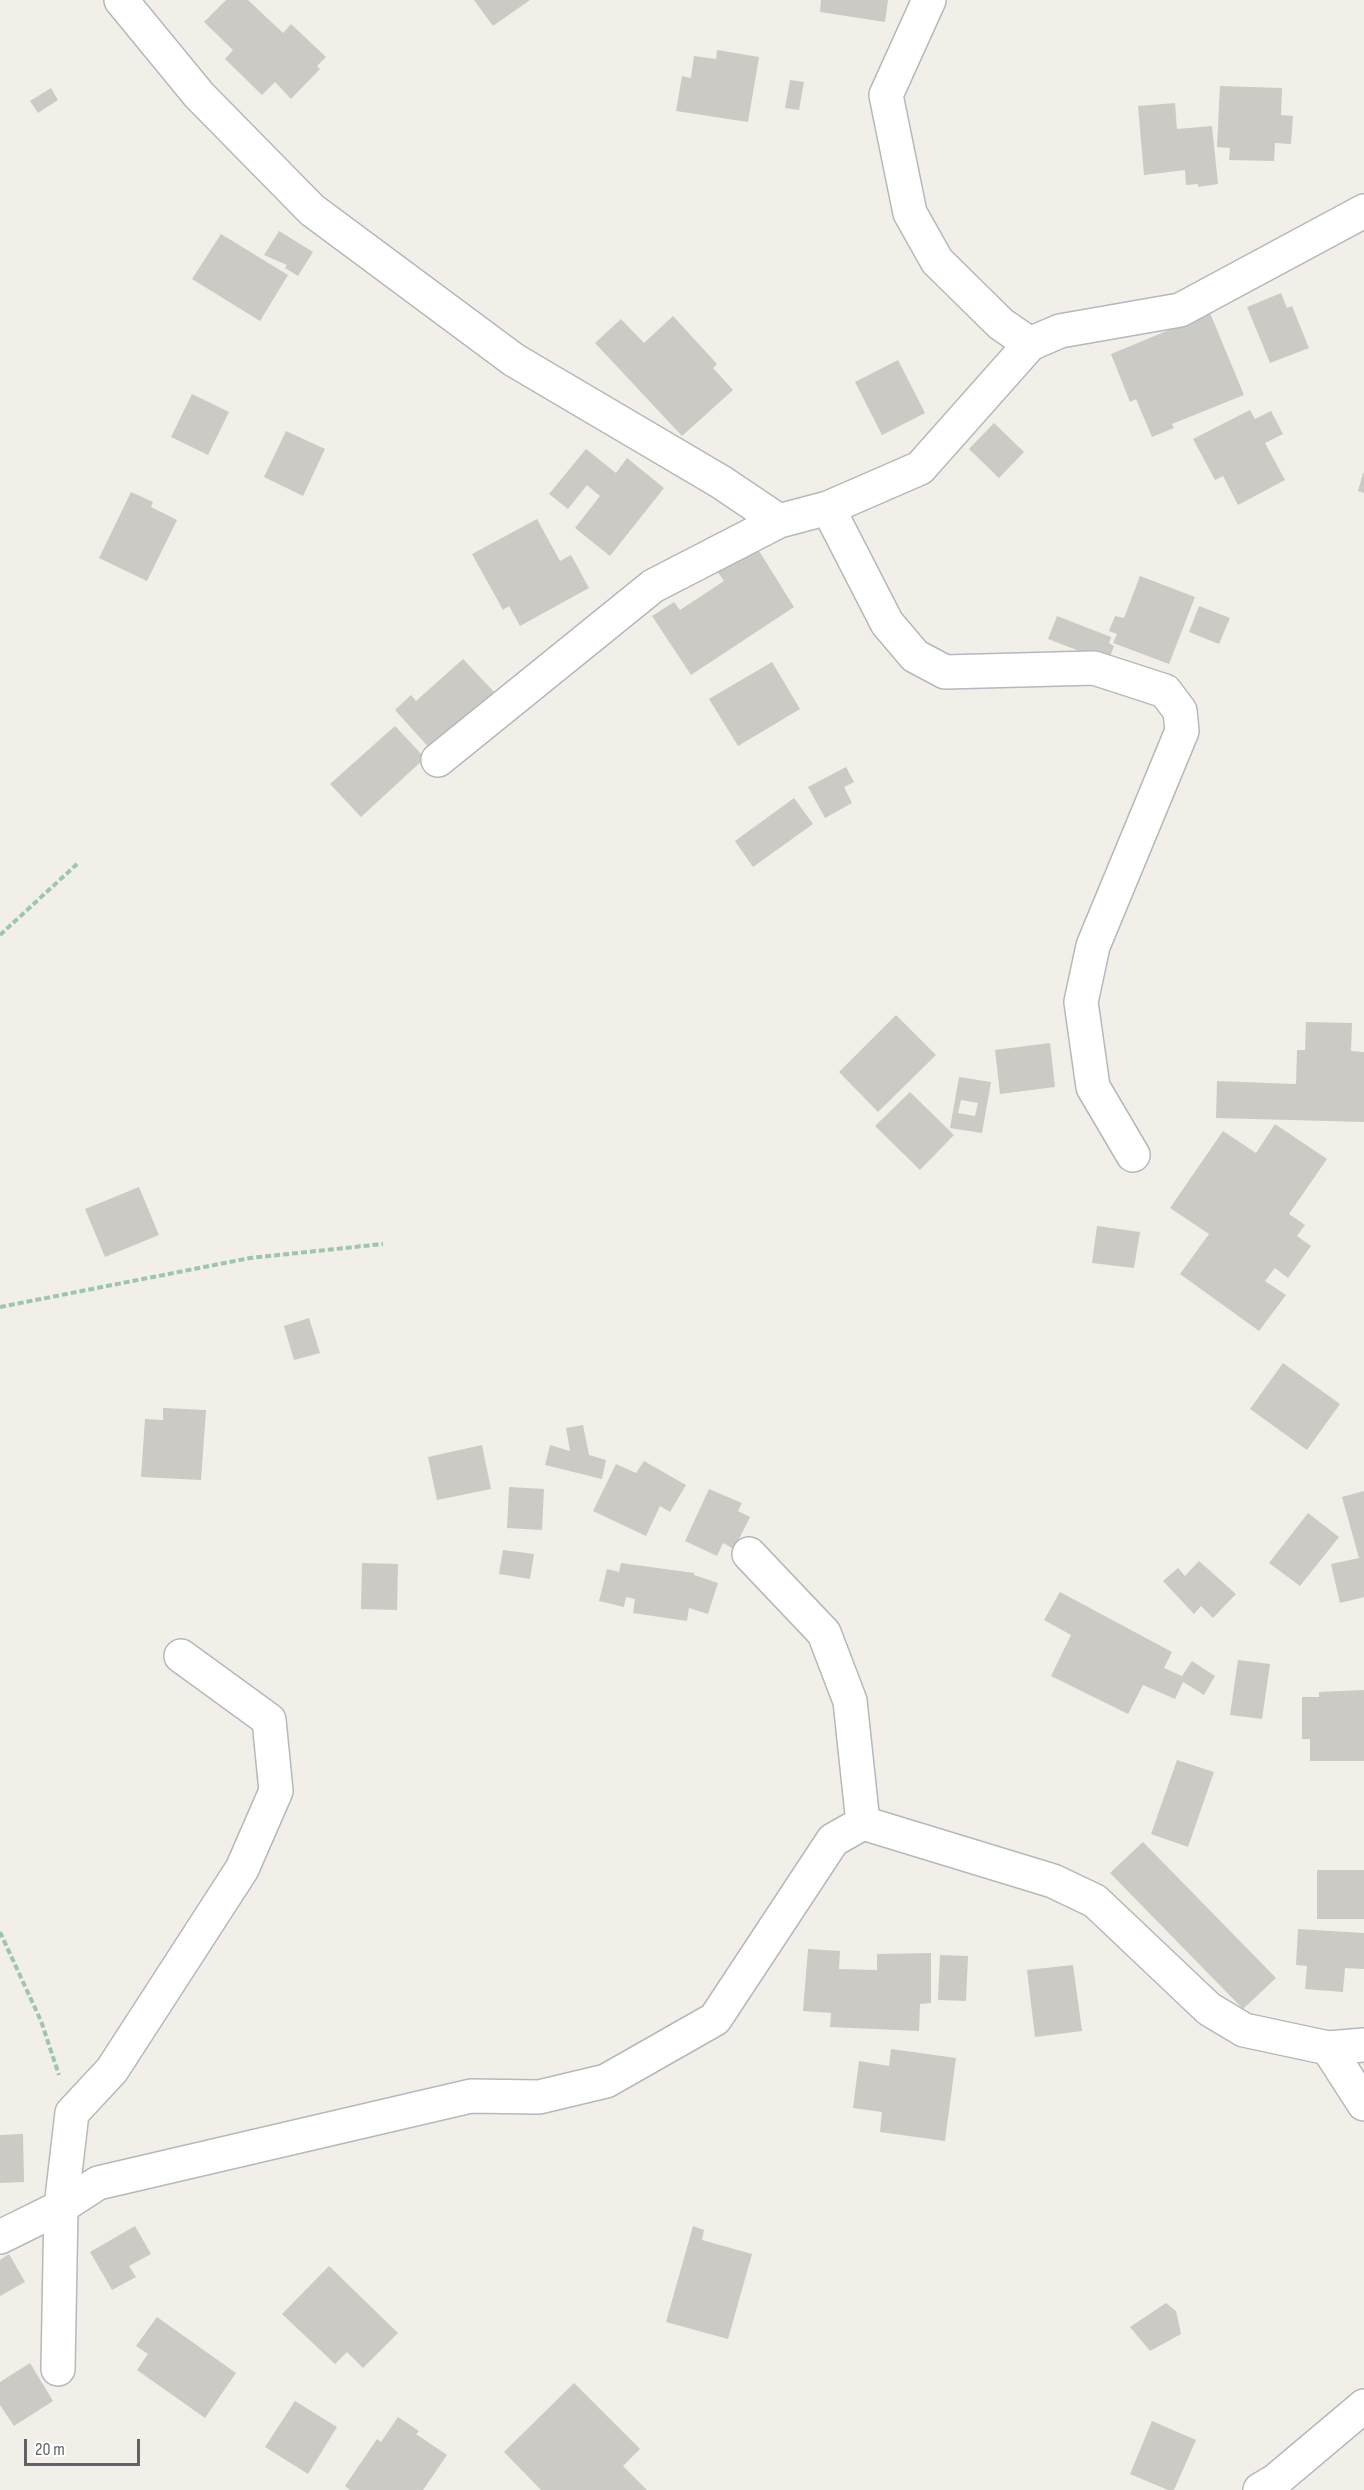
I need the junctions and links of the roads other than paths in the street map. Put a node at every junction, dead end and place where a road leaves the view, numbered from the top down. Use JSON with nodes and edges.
{"nodes":[{"id":1,"x":121,"y":0,"type":"edge"},
{"id":2,"x":929,"y":0,"type":"edge"},
{"id":3,"x":1364,"y":211,"type":"edge"},
{"id":4,"x":1030,"y":344,"type":"junction"},
{"id":5,"x":828,"y":508,"type":"junction"},
{"id":6,"x":779,"y":521,"type":"junction"},
{"id":7,"x":438,"y":760,"type":"dead end"},
{"id":8,"x":1133,"y":1155,"type":"dead end"},
{"id":9,"x":749,"y":1554,"type":"dead end"},
{"id":10,"x":181,"y":1656,"type":"dead end"},
{"id":11,"x":863,"y":1823,"type":"junction"},
{"id":12,"x":1364,"y":2045,"type":"edge"},
{"id":13,"x":1328,"y":2048,"type":"junction"},
{"id":14,"x":1364,"y":2104,"type":"edge"},
{"id":15,"x":61,"y":2207,"type":"junction"},
{"id":16,"x":0,"y":2237,"type":"edge"},
{"id":17,"x":58,"y":2369,"type":"dead end"},
{"id":18,"x":1364,"y":2406,"type":"edge"},
{"id":19,"x":1260,"y":2490,"type":"edge"}],
"edges":[{"from":1,"to":6,"type":"street"},
{"from":2,"to":4,"type":"street"},
{"from":3,"to":4,"type":"street"},
{"from":4,"to":5,"type":"street"},
{"from":5,"to":6,"type":"street"},
{"from":5,"to":8,"type":"street"},
{"from":6,"to":7,"type":"street"},
{"from":9,"to":11,"type":"street"},
{"from":10,"to":15,"type":"street"},
{"from":11,"to":13,"type":"street"},
{"from":11,"to":15,"type":"street"},
{"from":12,"to":13,"type":"street"},
{"from":13,"to":14,"type":"street"},
{"from":15,"to":16,"type":"street"},
{"from":15,"to":17,"type":"street"},
{"from":18,"to":19,"type":"street"}]}
